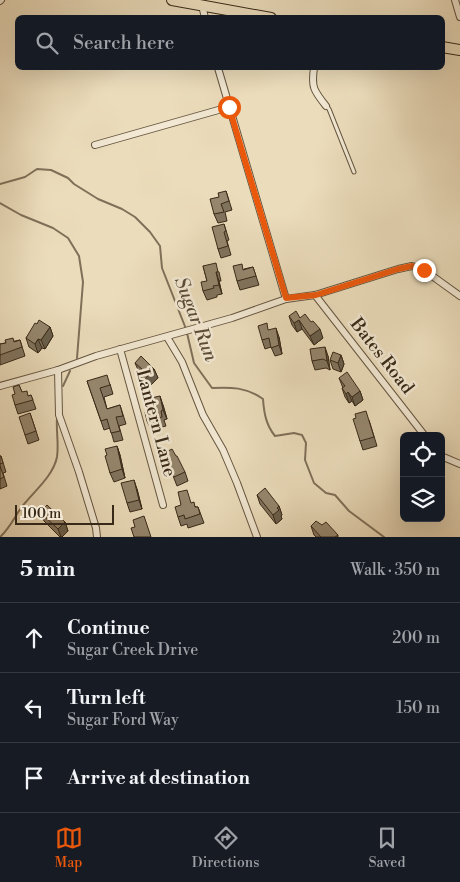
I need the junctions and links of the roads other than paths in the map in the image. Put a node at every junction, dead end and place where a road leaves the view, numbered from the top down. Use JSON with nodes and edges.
{"nodes":[{"id":1,"x":172,"y":0,"type":"edge"},
{"id":2,"x":455,"y":0,"type":"edge"},
{"id":3,"x":202,"y":5,"type":"junction"},
{"id":4,"x":204,"y":15,"type":"edge"},
{"id":5,"x":255,"y":15,"type":"edge"},
{"id":6,"x":460,"y":17,"type":"edge"},
{"id":7,"x":445,"y":48,"type":"edge"},
{"id":8,"x":460,"y":50,"type":"edge"},
{"id":9,"x":219,"y":70,"type":"edge"},
{"id":10,"x":314,"y":70,"type":"edge"},
{"id":11,"x":326,"y":106,"type":"joint"},
{"id":12,"x":229,"y":107,"type":"junction"},
{"id":13,"x":95,"y":145,"type":"dead end"},
{"id":14,"x":354,"y":172,"type":"dead end"},
{"id":15,"x":316,"y":295,"type":"junction"},
{"id":16,"x":460,"y":296,"type":"edge"},
{"id":17,"x":286,"y":298,"type":"junction"},
{"id":18,"x":167,"y":336,"type":"junction"},
{"id":19,"x":120,"y":349,"type":"junction"},
{"id":20,"x":58,"y":370,"type":"junction"},
{"id":21,"x":0,"y":386,"type":"edge"},
{"id":22,"x":422,"y":432,"type":"edge"},
{"id":23,"x":445,"y":458,"type":"edge"},
{"id":24,"x":460,"y":464,"type":"edge"},
{"id":25,"x":163,"y":505,"type":"dead end"},
{"id":26,"x":97,"y":537,"type":"edge"},
{"id":27,"x":257,"y":537,"type":"edge"}],
"edges":[{"from":1,"to":3,"type":"main road"},
{"from":2,"to":6,"type":"street"},
{"from":3,"to":4,"type":"street"},
{"from":3,"to":5,"type":"main road"},
{"from":7,"to":8,"type":"main road"},
{"from":9,"to":12,"type":"street"},
{"from":10,"to":11,"type":"street"},
{"from":11,"to":14,"type":"lane"},
{"from":12,"to":13,"type":"street"},
{"from":12,"to":17,"type":"street"},
{"from":15,"to":16,"type":"street"},
{"from":15,"to":17,"type":"street"},
{"from":15,"to":22,"type":"street","name":"Bates Road"},
{"from":17,"to":18,"type":"street"},
{"from":18,"to":19,"type":"street"},
{"from":18,"to":27,"type":"street"},
{"from":19,"to":20,"type":"street"},
{"from":19,"to":25,"type":"street","name":"Lantern Lane"},
{"from":20,"to":21,"type":"street"},
{"from":20,"to":26,"type":"street"},
{"from":23,"to":24,"type":"street"}]}
